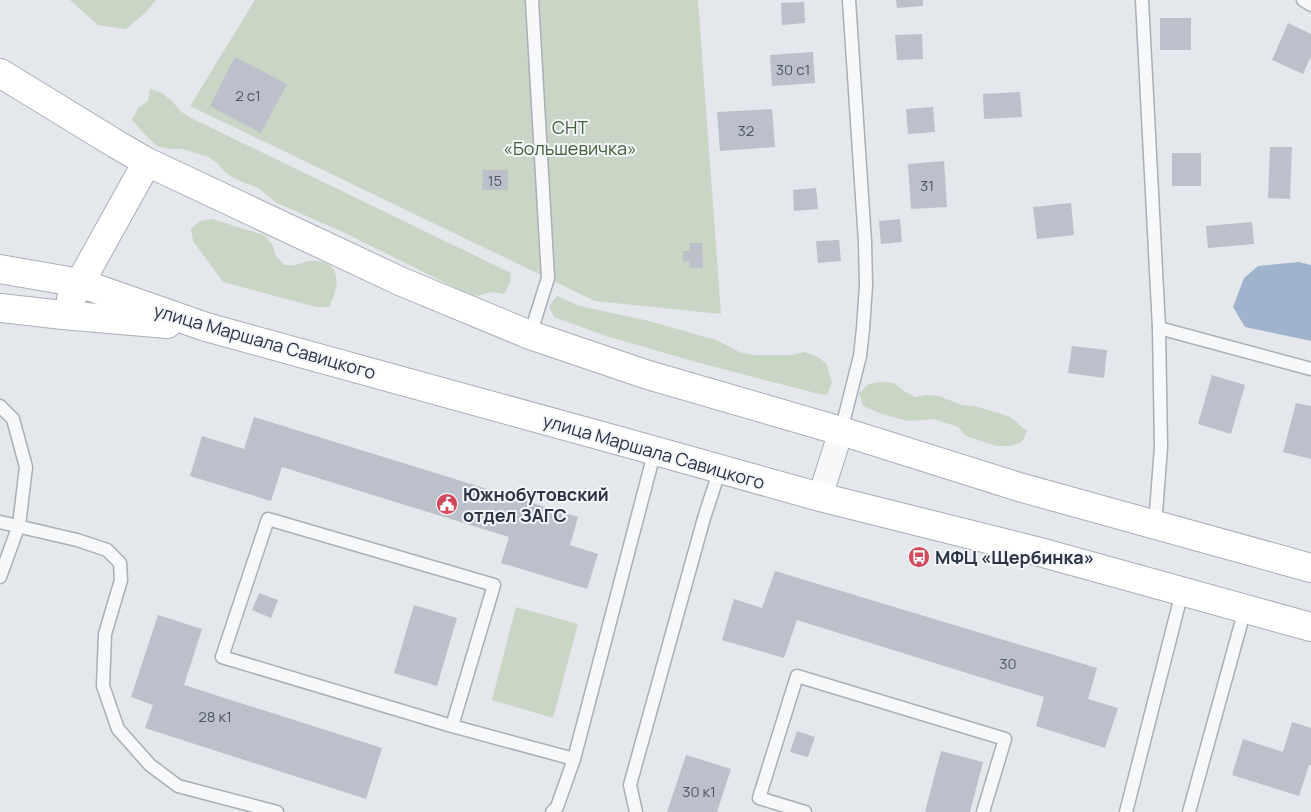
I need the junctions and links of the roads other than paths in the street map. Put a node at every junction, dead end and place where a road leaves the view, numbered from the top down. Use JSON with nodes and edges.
{"nodes":[{"id":1,"x":532,"y":0,"type":"edge"},
{"id":2,"x":849,"y":0,"type":"edge"},
{"id":3,"x":1142,"y":0,"type":"edge"},
{"id":4,"x":1303,"y":0,"type":"edge"},
{"id":5,"x":1311,"y":5,"type":"edge"},
{"id":6,"x":0,"y":73,"type":"edge"},
{"id":7,"x":147,"y":162,"type":"junction"},
{"id":8,"x":0,"y":269,"type":"edge"},
{"id":9,"x":80,"y":283,"type":"junction"},
{"id":10,"x":0,"y":308,"type":"edge"},
{"id":11,"x":63,"y":315,"type":"junction"},
{"id":12,"x":206,"y":327,"type":"junction"},
{"id":13,"x":1159,"y":328,"type":"junction"},
{"id":14,"x":530,"y":336,"type":"junction"},
{"id":15,"x":1311,"y":369,"type":"edge"},
{"id":16,"x":0,"y":406,"type":"edge"},
{"id":17,"x":841,"y":430,"type":"junction"},
{"id":18,"x":655,"y":450,"type":"junction"},
{"id":19,"x":720,"y":469,"type":"junction"},
{"id":20,"x":820,"y":497,"type":"junction"},
{"id":21,"x":0,"y":522,"type":"edge"},
{"id":22,"x":19,"y":525,"type":"junction"},
{"id":23,"x":1155,"y":525,"type":"junction"},
{"id":24,"x":1311,"y":568,"type":"edge"},
{"id":25,"x":0,"y":577,"type":"edge"},
{"id":26,"x":1182,"y":592,"type":"junction"},
{"id":27,"x":1245,"y":609,"type":"junction"},
{"id":28,"x":1311,"y":627,"type":"edge"},
{"id":29,"x":452,"y":726,"type":"junction"},
{"id":30,"x":574,"y":759,"type":"junction"},
{"id":31,"x":277,"y":812,"type":"edge"},
{"id":32,"x":552,"y":812,"type":"edge"},
{"id":33,"x":636,"y":812,"type":"edge"},
{"id":34,"x":805,"y":812,"type":"edge"},
{"id":35,"x":983,"y":812,"type":"edge"},
{"id":36,"x":1126,"y":812,"type":"edge"},
{"id":37,"x":1189,"y":812,"type":"edge"}],
"edges":[{"from":1,"to":14,"type":"lane"},
{"from":2,"to":17,"type":"lane"},
{"from":3,"to":13,"type":"lane"},
{"from":4,"to":5,"type":"lane"},
{"from":6,"to":7,"type":"street"},
{"from":7,"to":9,"type":"street"},
{"from":7,"to":14,"type":"street"},
{"from":8,"to":9,"type":"street","name":"улица Маршала Савицкого"},
{"from":9,"to":11,"type":"street"},
{"from":9,"to":12,"type":"street","name":"улица Маршала Савицкого"},
{"from":10,"to":11,"type":"street"},
{"from":11,"to":12,"type":"street"},
{"from":12,"to":18,"type":"street","name":"улица Маршала Савицкого"},
{"from":13,"to":15,"type":"lane"},
{"from":13,"to":23,"type":"lane"},
{"from":14,"to":17,"type":"street"},
{"from":16,"to":22,"type":"lane"},
{"from":17,"to":20,"type":"street"},
{"from":17,"to":23,"type":"street"},
{"from":18,"to":19,"type":"street","name":"улица Маршала Савицкого"},
{"from":18,"to":30,"type":"lane"},
{"from":19,"to":20,"type":"street","name":"улица Маршала Савицкого"},
{"from":19,"to":33,"type":"lane"},
{"from":20,"to":26,"type":"street","name":"улица Маршала Савицкого"},
{"from":21,"to":22,"type":"lane"},
{"from":22,"to":25,"type":"lane"},
{"from":22,"to":31,"type":"lane"},
{"from":23,"to":24,"type":"street"},
{"from":26,"to":27,"type":"street","name":"улица Маршала Савицкого"},
{"from":26,"to":36,"type":"lane"},
{"from":27,"to":28,"type":"street","name":"улица Маршала Савицкого"},
{"from":27,"to":37,"type":"lane"},
{"from":29,"to":29,"type":"lane"},
{"from":29,"to":30,"type":"lane"},
{"from":30,"to":32,"type":"lane"},
{"from":34,"to":35,"type":"lane"}]}
